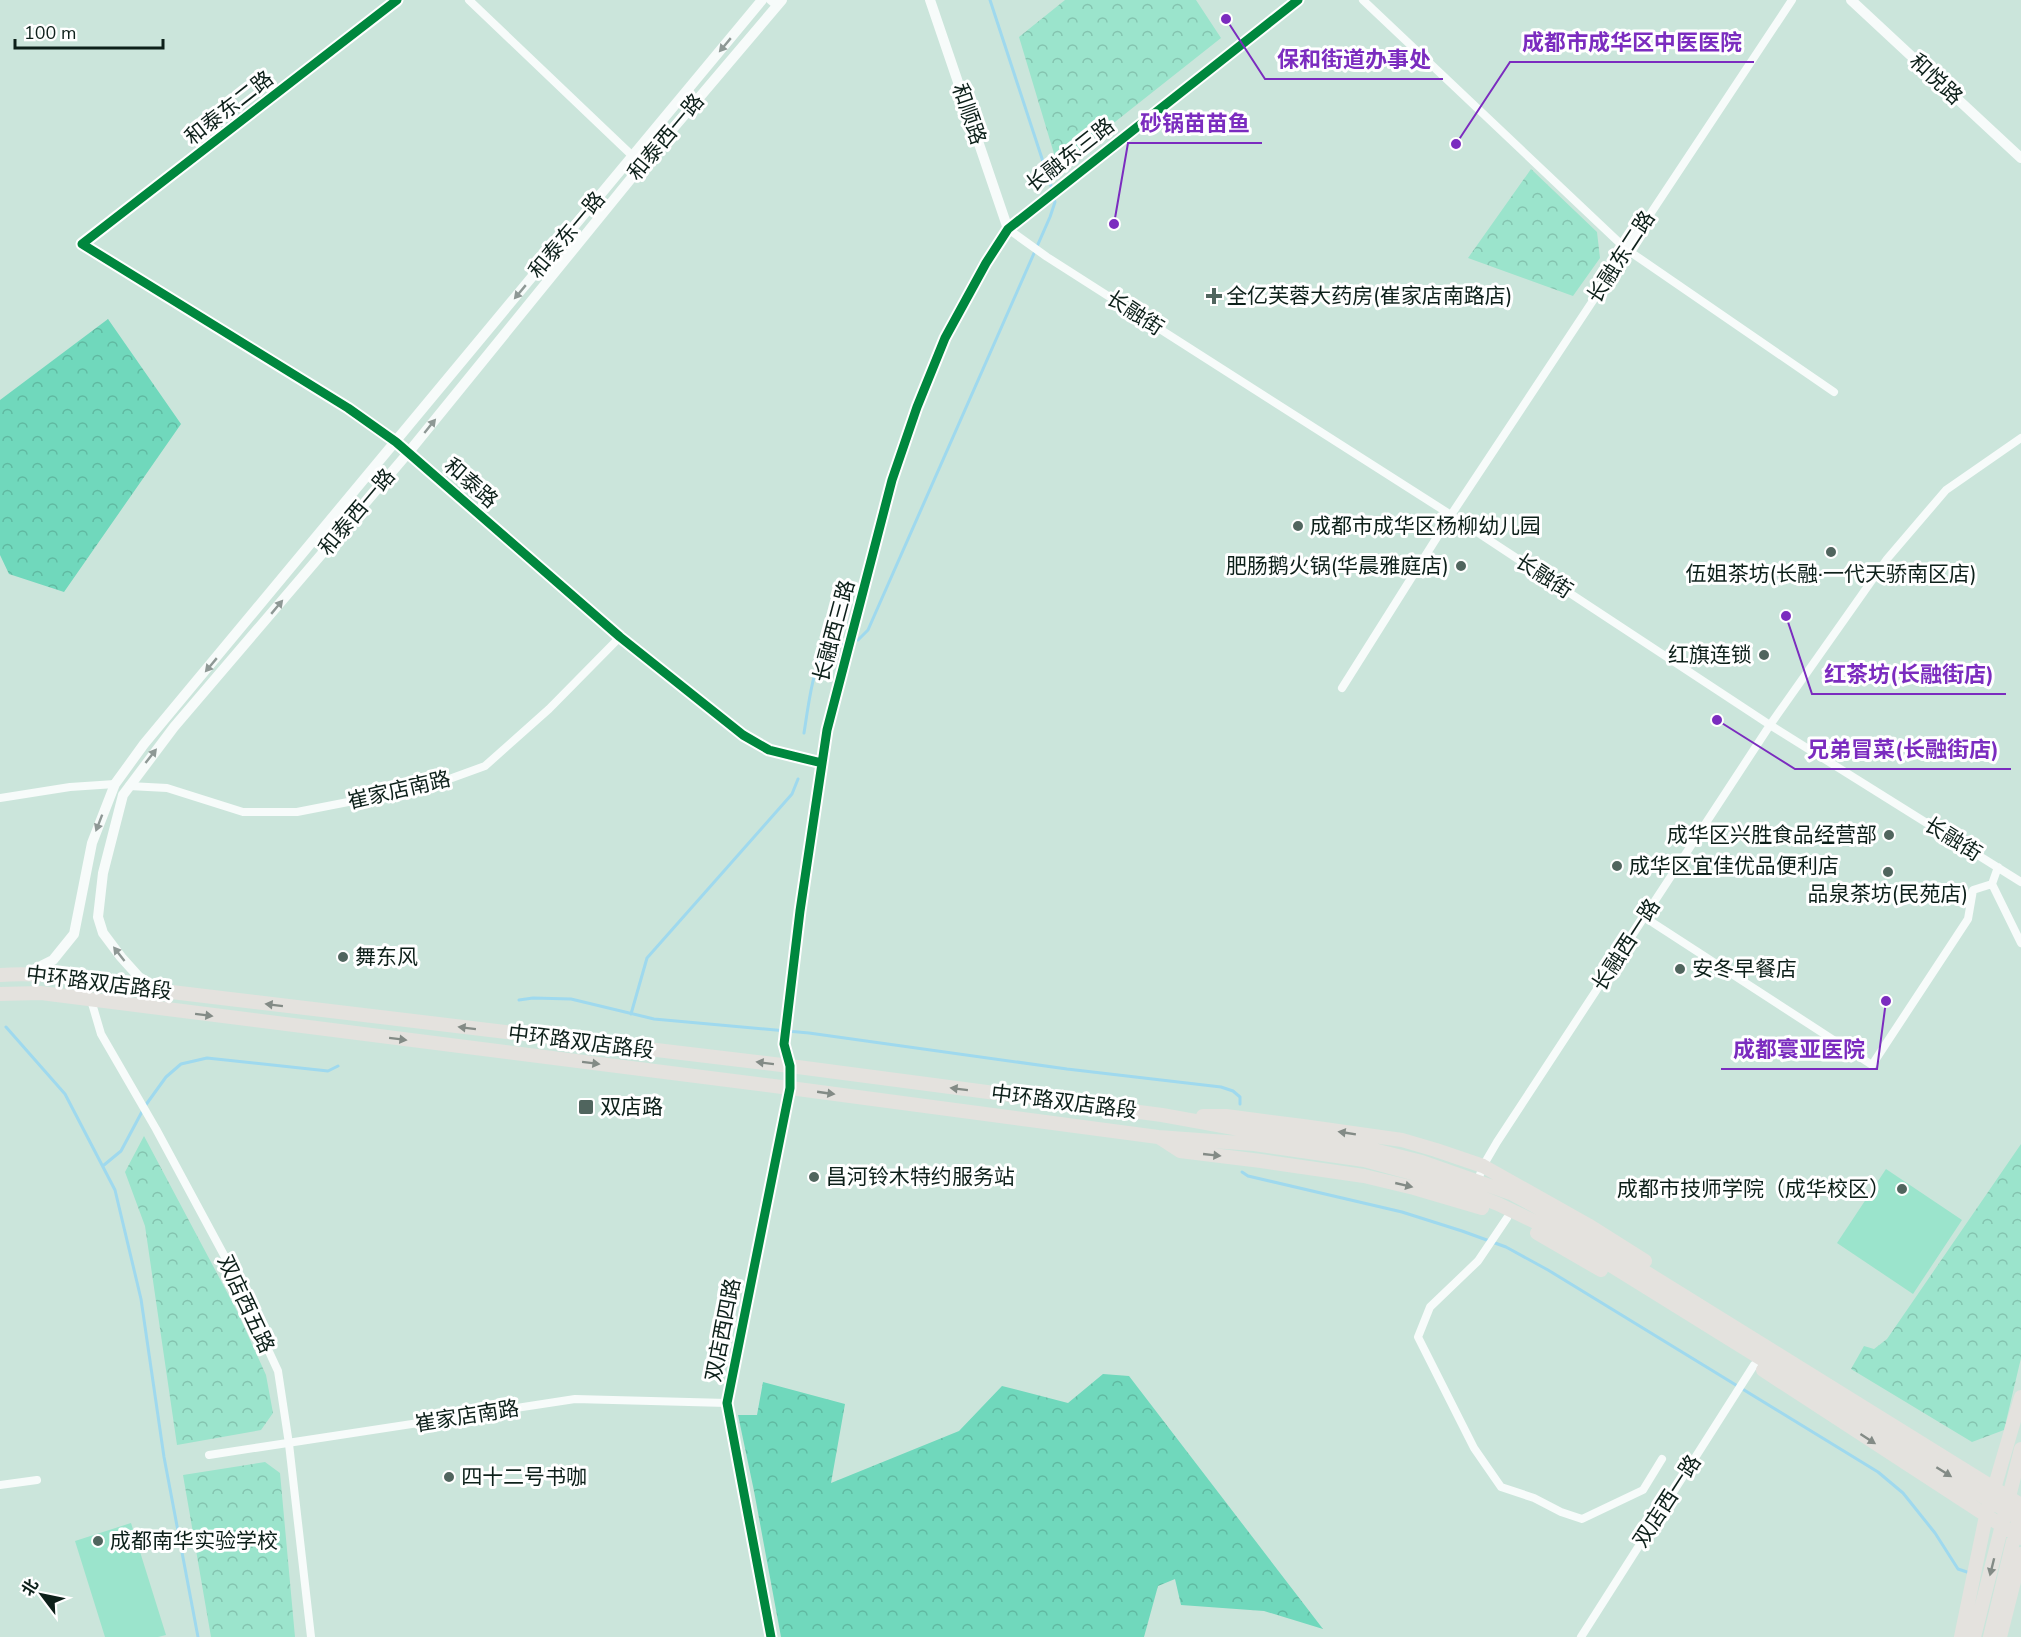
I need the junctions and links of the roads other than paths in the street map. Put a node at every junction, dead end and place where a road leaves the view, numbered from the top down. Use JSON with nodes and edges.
{"nodes":[{"id":1,"x":397,"y":0,"type":"edge"},
{"id":2,"x":469,"y":0,"type":"edge"},
{"id":3,"x":762,"y":0,"type":"edge"},
{"id":4,"x":930,"y":0,"type":"edge"},
{"id":5,"x":1298,"y":0,"type":"edge"},
{"id":6,"x":1363,"y":0,"type":"edge"},
{"id":7,"x":1792,"y":0,"type":"edge"},
{"id":8,"x":1851,"y":0,"type":"edge"},
{"id":9,"x":776,"y":2,"type":"edge"},
{"id":10,"x":633,"y":155,"type":"junction"},
{"id":11,"x":2021,"y":158,"type":"edge"},
{"id":12,"x":642,"y":165,"type":"junction"},
{"id":13,"x":1008,"y":229,"type":"junction"},
{"id":14,"x":82,"y":244,"type":"joint"},
{"id":15,"x":1626,"y":249,"type":"junction"},
{"id":16,"x":1834,"y":392,"type":"dead end"},
{"id":17,"x":2021,"y":438,"type":"edge"},
{"id":18,"x":396,"y":442,"type":"junction"},
{"id":19,"x":408,"y":453,"type":"junction"},
{"id":20,"x":1451,"y":515,"type":"junction"},
{"id":21,"x":620,"y":637,"type":"junction"},
{"id":22,"x":1342,"y":688,"type":"dead end"},
{"id":23,"x":1770,"y":725,"type":"junction"},
{"id":24,"x":822,"y":763,"type":"junction"},
{"id":25,"x":115,"y":784,"type":"junction"},
{"id":26,"x":129,"y":786,"type":"junction"},
{"id":27,"x":0,"y":798,"type":"edge"},
{"id":28,"x":1998,"y":867,"type":"junction"},
{"id":29,"x":2021,"y":882,"type":"edge"},
{"id":30,"x":1992,"y":884,"type":"junction"},
{"id":31,"x":1644,"y":917,"type":"junction"},
{"id":32,"x":2021,"y":943,"type":"edge"},
{"id":33,"x":27,"y":973,"type":"junction"},
{"id":34,"x":0,"y":975,"type":"edge"},
{"id":35,"x":163,"y":991,"type":"junction"},
{"id":36,"x":0,"y":994,"type":"edge"},
{"id":37,"x":91,"y":1000,"type":"junction"},
{"id":38,"x":790,"y":1066,"type":"junction"},
{"id":39,"x":790,"y":1088,"type":"junction"},
{"id":40,"x":1162,"y":1115,"type":"junction"},
{"id":41,"x":1158,"y":1137,"type":"junction"},
{"id":42,"x":1255,"y":1138,"type":"junction"},
{"id":43,"x":1483,"y":1166,"type":"junction"},
{"id":44,"x":1470,"y":1203,"type":"junction"},
{"id":45,"x":1508,"y":1218,"type":"junction"},
{"id":46,"x":1754,"y":1365,"type":"junction"},
{"id":47,"x":2021,"y":1397,"type":"edge"},
{"id":48,"x":728,"y":1403,"type":"junction"},
{"id":49,"x":289,"y":1444,"type":"junction"},
{"id":50,"x":2021,"y":1449,"type":"edge"},
{"id":51,"x":209,"y":1455,"type":"dead end"},
{"id":52,"x":1662,"y":1459,"type":"dead end"},
{"id":53,"x":37,"y":1480,"type":"dead end"},
{"id":54,"x":1997,"y":1481,"type":"junction"},
{"id":55,"x":0,"y":1485,"type":"edge"},
{"id":56,"x":2021,"y":1497,"type":"edge"},
{"id":57,"x":2021,"y":1506,"type":"edge"},
{"id":58,"x":1986,"y":1516,"type":"junction"},
{"id":59,"x":2021,"y":1520,"type":"edge"},
{"id":60,"x":2021,"y":1538,"type":"edge"},
{"id":61,"x":2021,"y":1554,"type":"edge"},
{"id":62,"x":311,"y":1637,"type":"edge"},
{"id":63,"x":771,"y":1637,"type":"edge"},
{"id":64,"x":1581,"y":1637,"type":"edge"},
{"id":65,"x":1961,"y":1637,"type":"edge"},
{"id":66,"x":1974,"y":1637,"type":"edge"},
{"id":67,"x":1990,"y":1637,"type":"edge"},
{"id":68,"x":2000,"y":1637,"type":"edge"}],
"edges":[{"from":1,"to":14,"type":"street","name":"和泰东二路"},
{"from":2,"to":10,"type":"street"},
{"from":3,"to":10,"type":"street","name":"和泰东一路","one_way":true},
{"from":4,"to":13,"type":"street","name":"和顺路"},
{"from":5,"to":13,"type":"street","name":"长融东三路"},
{"from":6,"to":15,"type":"street"},
{"from":7,"to":15,"type":"street","name":"长融东二路"},
{"from":8,"to":11,"type":"street","name":"和悦路"},
{"from":9,"to":12,"type":"street","name":"和泰西一路"},
{"from":10,"to":12,"type":"street"},
{"from":10,"to":18,"type":"street","name":"和泰东一路","one_way":true},
{"from":19,"to":12,"type":"street","name":"和泰西一路","one_way":true},
{"from":13,"to":20,"type":"street","name":"长融街"},
{"from":13,"to":24,"type":"street","name":"长融西三路"},
{"from":14,"to":18,"type":"street","name":"和泰路"},
{"from":15,"to":16,"type":"street"},
{"from":15,"to":20,"type":"street","name":"长融东二路"},
{"from":17,"to":23,"type":"street","name":"长融西一路"},
{"from":18,"to":19,"type":"street","name":"和泰路"},
{"from":18,"to":25,"type":"street","name":"和泰西一路","one_way":true},
{"from":19,"to":21,"type":"street","name":"和泰路"},
{"from":26,"to":19,"type":"street","name":"和泰西一路","one_way":true},
{"from":20,"to":22,"type":"street","name":"长融东二路"},
{"from":20,"to":23,"type":"street","name":"长融街"},
{"from":21,"to":24,"type":"street","name":"和泰路"},
{"from":21,"to":26,"type":"street","name":"崔家店南路"},
{"from":23,"to":28,"type":"street","name":"长融街"},
{"from":23,"to":31,"type":"street","name":"长融西一路"},
{"from":24,"to":38,"type":"street","name":"长融西三路"},
{"from":25,"to":27,"type":"street"},
{"from":25,"to":33,"type":"street","name":"和泰西一路","one_way":true},
{"from":35,"to":26,"type":"street","name":"和泰西一路","one_way":true},
{"from":28,"to":29,"type":"street","name":"长融街"},
{"from":28,"to":30,"type":"street"},
{"from":30,"to":31,"type":"street"},
{"from":30,"to":32,"type":"street"},
{"from":31,"to":43,"type":"street","name":"长融西一路"},
{"from":33,"to":34,"type":"main road","name":"中环路双店路段"},
{"from":33,"to":35,"type":"main road","name":"中环路双店路段"},
{"from":38,"to":35,"type":"main road","name":"中环路双店路段","one_way":true},
{"from":36,"to":37,"type":"main road","name":"中环路双店路段"},
{"from":37,"to":39,"type":"main road","name":"中环路双店路段","one_way":true},
{"from":37,"to":49,"type":"street","name":"双店西五路"},
{"from":38,"to":39,"type":"street","name":"双店西四路"},
{"from":40,"to":38,"type":"main road","name":"中环路双店路段","one_way":true},
{"from":39,"to":41,"type":"main road","name":"中环路双店路段","one_way":true},
{"from":39,"to":48,"type":"street","name":"双店西四路"},
{"from":40,"to":42,"type":"main road"},
{"from":43,"to":40,"type":"main road","one_way":true},
{"from":41,"to":42,"type":"main road","name":"中环路双店路段"},
{"from":41,"to":44,"type":"main road","one_way":true},
{"from":42,"to":57,"type":"main road"},
{"from":42,"to":59,"type":"main road","one_way":true},
{"from":43,"to":44,"type":"street","name":"长融西一路"},
{"from":43,"to":54,"type":"main road"},
{"from":44,"to":45,"type":"main road"},
{"from":45,"to":46,"type":"main road"},
{"from":45,"to":52,"type":"street"},
{"from":46,"to":58,"type":"main road","one_way":true},
{"from":46,"to":64,"type":"street","name":"双店西一路"},
{"from":47,"to":54,"type":"main road"},
{"from":48,"to":49,"type":"street","name":"崔家店南路"},
{"from":48,"to":63,"type":"street","name":"双店西四路"},
{"from":49,"to":51,"type":"street","name":"崔家店南路"},
{"from":49,"to":62,"type":"street","name":"双店西五路"},
{"from":50,"to":66,"type":"main road","one_way":true},
{"from":53,"to":55,"type":"street"},
{"from":54,"to":56,"type":"main road"},
{"from":54,"to":58,"type":"main road"},
{"from":57,"to":67,"type":"main road"},
{"from":58,"to":60,"type":"main road"},
{"from":58,"to":65,"type":"main road"},
{"from":61,"to":68,"type":"main road"}]}
